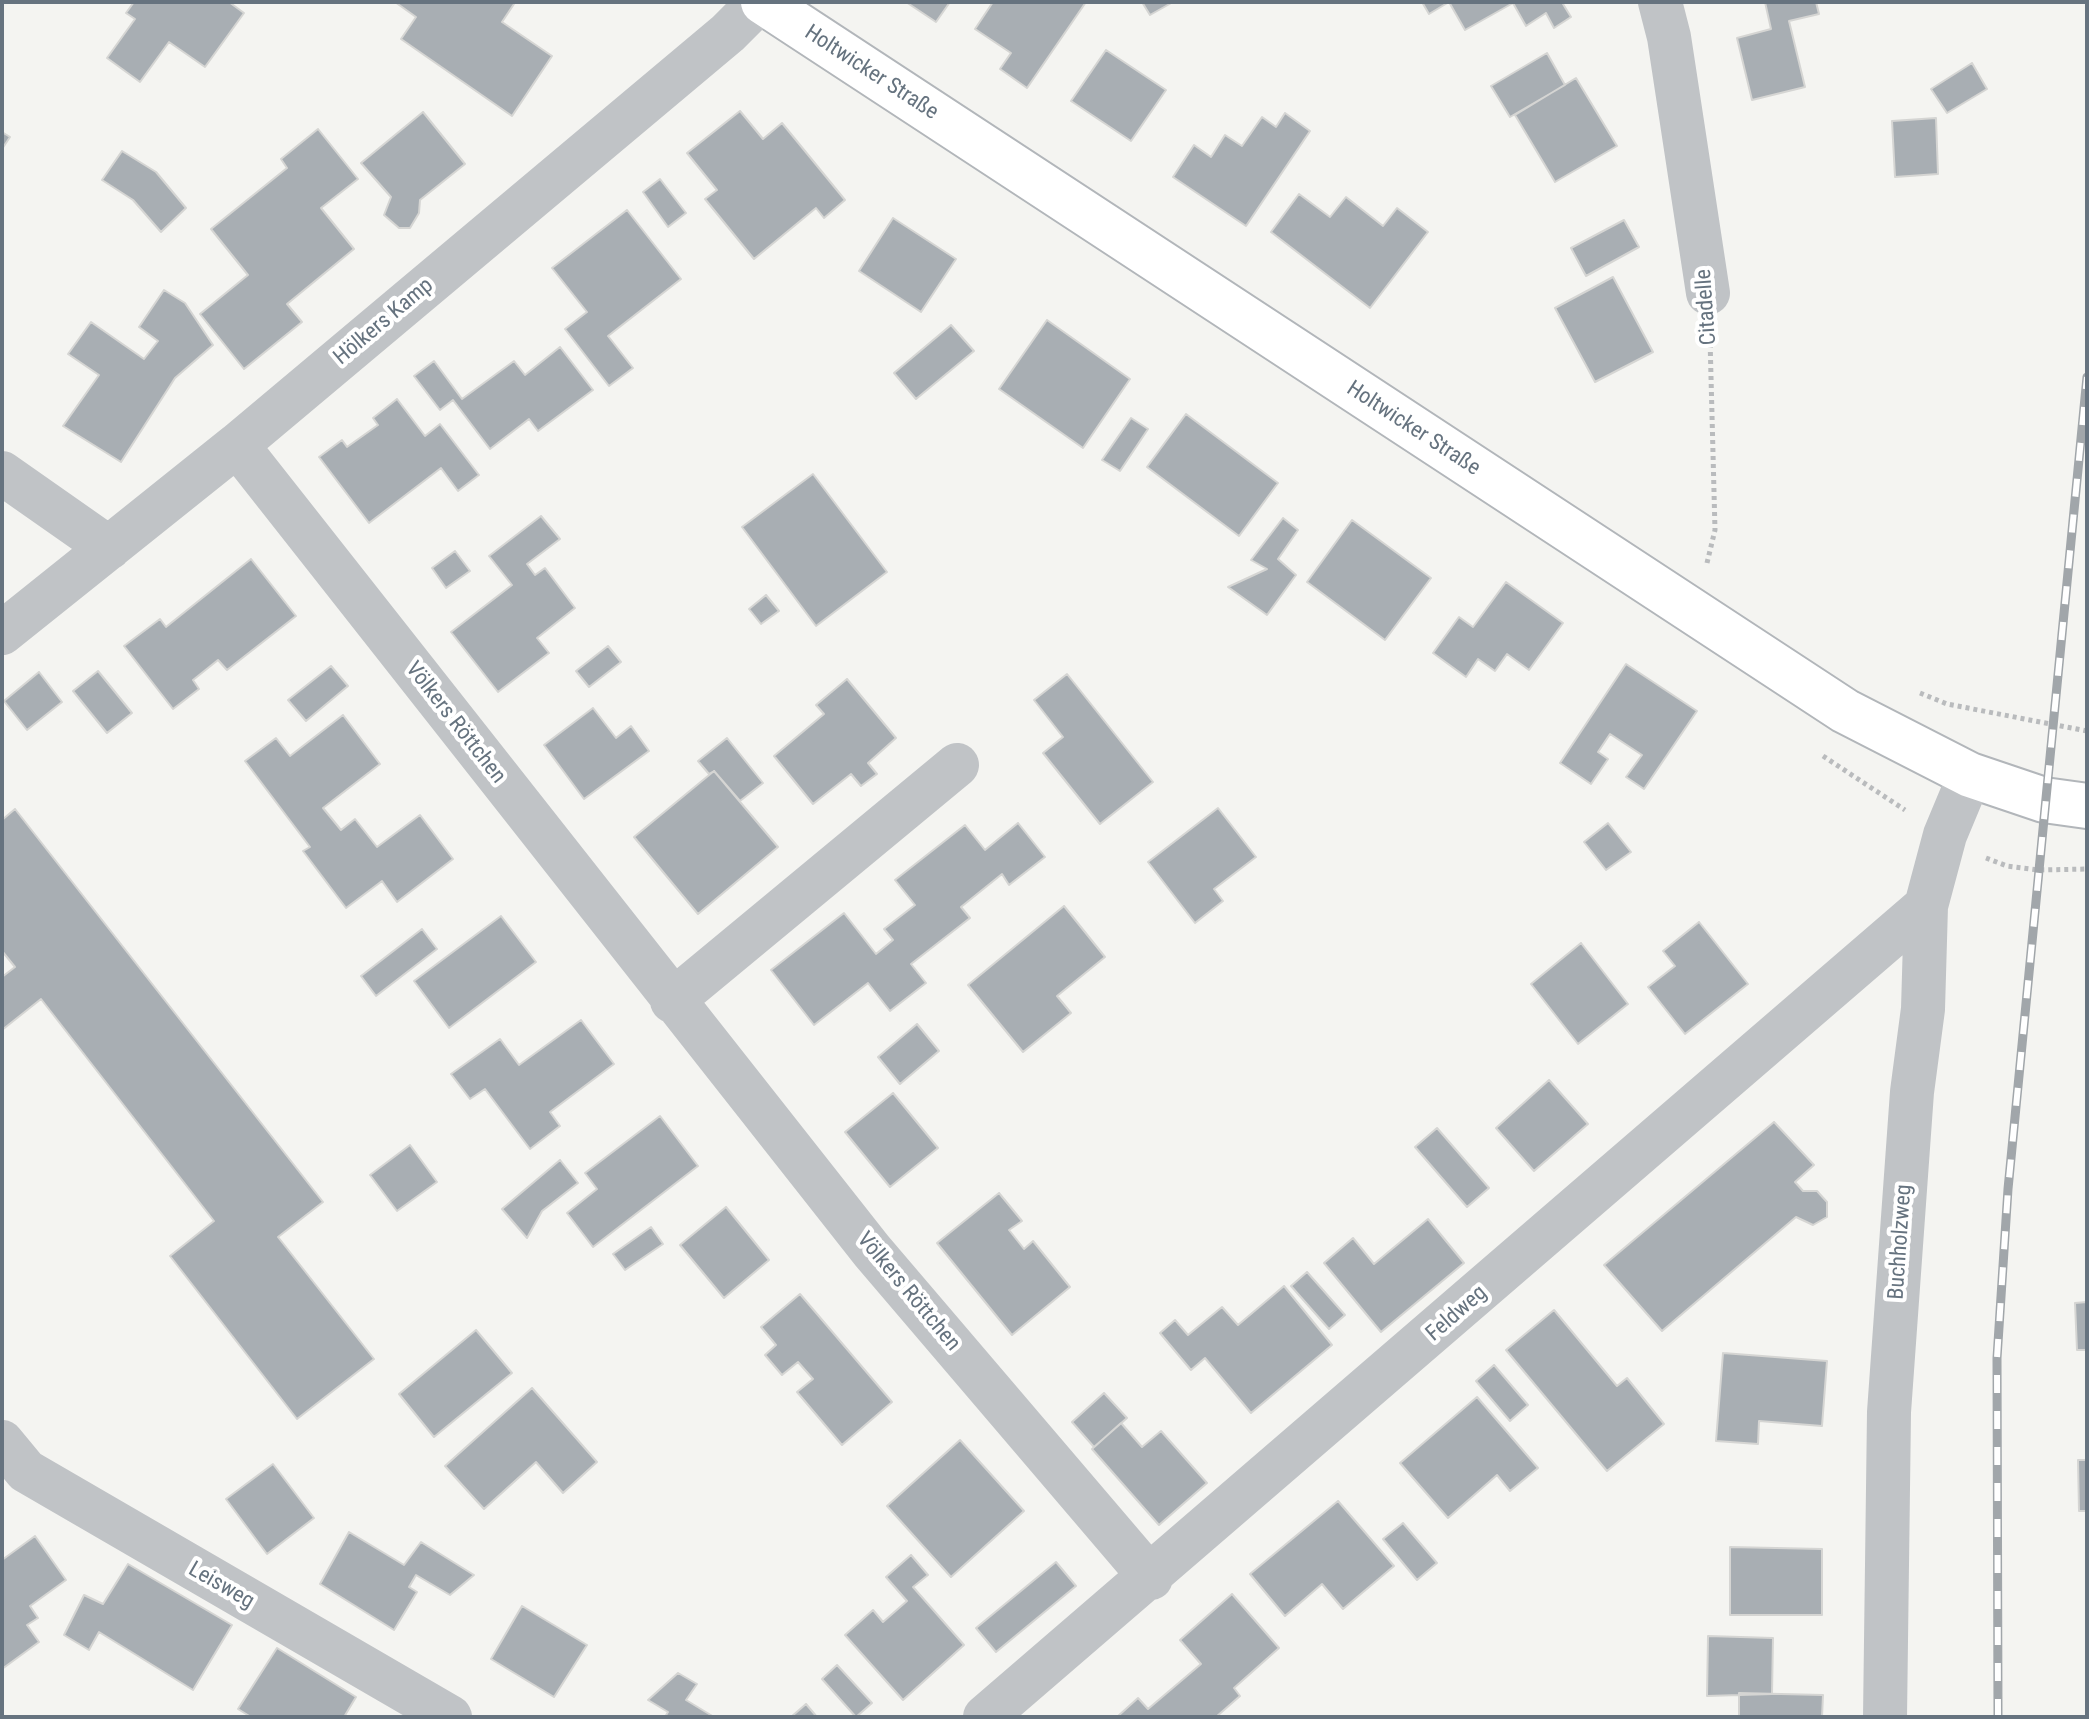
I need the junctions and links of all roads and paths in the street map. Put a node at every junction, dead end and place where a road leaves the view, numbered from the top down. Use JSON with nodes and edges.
{"nodes":[{"id":1,"x":761,"y":2,"type":"edge"},
{"id":2,"x":1660,"y":2,"type":"edge"},
{"id":3,"x":1708,"y":293,"type":"joint"},
{"id":4,"x":237,"y":445,"type":"junction"},
{"id":5,"x":2,"y":473,"type":"edge"},
{"id":6,"x":109,"y":548,"type":"junction"},
{"id":7,"x":1694,"y":613,"type":"junction"},
{"id":8,"x":2,"y":633,"type":"edge"},
{"id":9,"x":1910,"y":688,"type":"dead end"},
{"id":10,"x":2087,"y":731,"type":"edge"},
{"id":11,"x":957,"y":765,"type":"dead end"},
{"id":12,"x":1970,"y":775,"type":"junction"},
{"id":13,"x":2087,"y":806,"type":"edge"},
{"id":14,"x":1926,"y":906,"type":"junction"},
{"id":15,"x":672,"y":1001,"type":"junction"},
{"id":16,"x":2,"y":1442,"type":"edge"},
{"id":17,"x":1151,"y":1578,"type":"junction"},
{"id":18,"x":450,"y":1717,"type":"edge"},
{"id":19,"x":985,"y":1717,"type":"edge"},
{"id":20,"x":1885,"y":1717,"type":"edge"}],
"edges":[{"from":1,"to":4,"type":"street","name":"Hölkers Kamp"},
{"from":1,"to":7,"type":"main road","name":"Holtwicker Straße"},
{"from":2,"to":3,"type":"street","name":"Citadelle"},
{"from":3,"to":7,"type":"path","name":"Citadelle"},
{"from":4,"to":6,"type":"street","name":"Hölkers Kamp"},
{"from":4,"to":15,"type":"street","name":"Völkers Röttchen"},
{"from":5,"to":6,"type":"street"},
{"from":6,"to":8,"type":"street","name":"Hölkers Kamp"},
{"from":7,"to":12,"type":"main road","name":"Holtwicker Straße"},
{"from":9,"to":10,"type":"path"},
{"from":11,"to":15,"type":"street"},
{"from":12,"to":13,"type":"main road","name":"Holtwicker Straße"},
{"from":12,"to":14,"type":"street","name":"Buchholzweg"},
{"from":14,"to":17,"type":"street","name":"Feldweg"},
{"from":14,"to":20,"type":"street","name":"Buchholzweg"},
{"from":15,"to":17,"type":"street","name":"Völkers Röttchen"},
{"from":16,"to":18,"type":"street","name":"Leisweg"},
{"from":17,"to":19,"type":"street","name":"Feldweg"}]}
